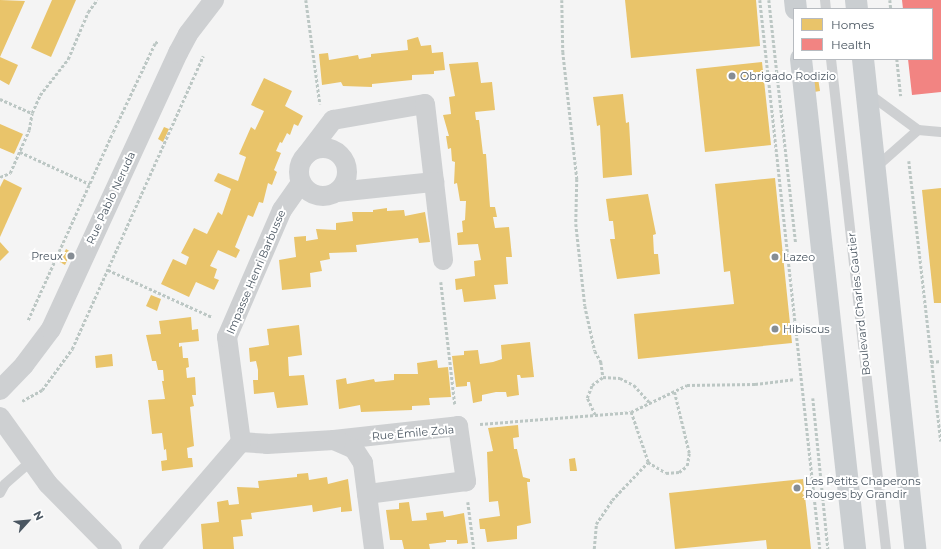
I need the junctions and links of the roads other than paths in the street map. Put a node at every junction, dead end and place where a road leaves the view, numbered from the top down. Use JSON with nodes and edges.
{"nodes":[{"id":1,"x":209,"y":1,"type":"edge"},
{"id":2,"x":801,"y":60,"type":"edge"},
{"id":3,"x":831,"y":60,"type":"edge"},
{"id":4,"x":863,"y":60,"type":"edge"},
{"id":5,"x":867,"y":92,"type":"junction"},
{"id":6,"x":918,"y":130,"type":"junction"},
{"id":7,"x":941,"y":132,"type":"edge"},
{"id":8,"x":307,"y":154,"type":"junction"},
{"id":9,"x":875,"y":168,"type":"junction"},
{"id":10,"x":434,"y":182,"type":"junction"},
{"id":11,"x":301,"y":183,"type":"junction"},
{"id":12,"x":336,"y":192,"type":"junction"},
{"id":13,"x":443,"y":260,"type":"road end"},
{"id":14,"x":0,"y":390,"type":"edge"},
{"id":15,"x":0,"y":417,"type":"edge"},
{"id":16,"x":334,"y":440,"type":"junction"},
{"id":17,"x":241,"y":442,"type":"junction"},
{"id":18,"x":30,"y":462,"type":"junction"},
{"id":19,"x":0,"y":493,"type":"edge"},
{"id":20,"x":367,"y":494,"type":"junction"},
{"id":21,"x":112,"y":549,"type":"edge"},
{"id":22,"x":150,"y":549,"type":"edge"},
{"id":23,"x":374,"y":549,"type":"edge"},
{"id":24,"x":855,"y":549,"type":"edge"},
{"id":25,"x":886,"y":549,"type":"edge"},
{"id":26,"x":915,"y":549,"type":"edge"}],
"edges":[{"from":1,"to":14,"type":"street","name":"Rue Pablo Neruda"},
{"from":2,"to":24,"type":"main road"},
{"from":3,"to":25,"type":"lane","name":"Boulevard Charles Gautier"},
{"from":4,"to":5,"type":"main road"},
{"from":5,"to":6,"type":"lane"},
{"from":5,"to":9,"type":"main road"},
{"from":6,"to":7,"type":"lane"},
{"from":6,"to":9,"type":"lane"},
{"from":8,"to":10,"type":"street"},
{"from":8,"to":11,"type":"street"},
{"from":8,"to":12,"type":"street"},
{"from":9,"to":26,"type":"main road"},
{"from":10,"to":12,"type":"street"},
{"from":10,"to":13,"type":"street"},
{"from":11,"to":12,"type":"street"},
{"from":11,"to":17,"type":"street","name":"Impasse Henri Barbusse"},
{"from":15,"to":18,"type":"street"},
{"from":16,"to":17,"type":"street","name":"Rue Émile Zola"},
{"from":16,"to":20,"type":"street","name":"Rue Émile Zola"},
{"from":16,"to":20,"type":"street","name":"Rue Émile Zola"},
{"from":17,"to":22,"type":"street"},
{"from":18,"to":19,"type":"lane"},
{"from":18,"to":21,"type":"street"},
{"from":20,"to":23,"type":"street","name":"Rue Émile Zola"}]}
